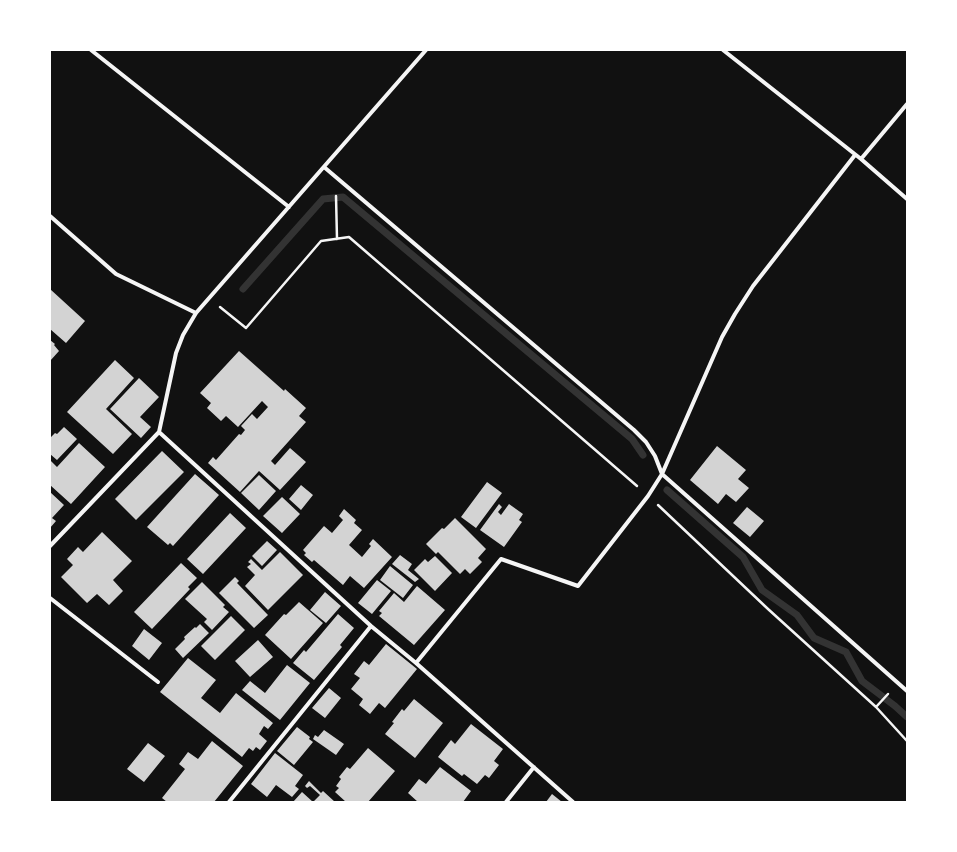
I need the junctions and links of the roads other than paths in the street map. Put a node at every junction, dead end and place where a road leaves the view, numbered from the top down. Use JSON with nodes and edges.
{"nodes":[{"id":1,"x":91,"y":50,"type":"edge"},
{"id":2,"x":426,"y":50,"type":"edge"},
{"id":3,"x":723,"y":50,"type":"edge"},
{"id":4,"x":907,"y":104,"type":"edge"},
{"id":5,"x":855,"y":155,"type":"junction"},
{"id":6,"x":861,"y":159,"type":"junction"},
{"id":7,"x":324,"y":167,"type":"junction"},
{"id":8,"x":907,"y":199,"type":"edge"},
{"id":9,"x":289,"y":207,"type":"junction"},
{"id":10,"x":50,"y":216,"type":"edge"},
{"id":11,"x":196,"y":313,"type":"junction"},
{"id":12,"x":159,"y":432,"type":"junction"},
{"id":13,"x":662,"y":474,"type":"junction"},
{"id":14,"x":50,"y":546,"type":"edge"},
{"id":15,"x":50,"y":598,"type":"edge"},
{"id":16,"x":371,"y":626,"type":"junction"},
{"id":17,"x":416,"y":663,"type":"junction"},
{"id":18,"x":158,"y":682,"type":"dead end"},
{"id":19,"x":907,"y":691,"type":"edge"},
{"id":20,"x":534,"y":767,"type":"junction"},
{"id":21,"x":229,"y":802,"type":"edge"},
{"id":22,"x":506,"y":802,"type":"edge"},
{"id":23,"x":573,"y":802,"type":"edge"}],
"edges":[{"from":1,"to":9,"type":"street"},
{"from":2,"to":7,"type":"street"},
{"from":3,"to":5,"type":"street"},
{"from":4,"to":6,"type":"street"},
{"from":5,"to":6,"type":"street"},
{"from":5,"to":13,"type":"street"},
{"from":6,"to":8,"type":"street"},
{"from":7,"to":9,"type":"street"},
{"from":7,"to":13,"type":"street"},
{"from":9,"to":11,"type":"street"},
{"from":10,"to":11,"type":"street"},
{"from":11,"to":12,"type":"street"},
{"from":12,"to":14,"type":"street"},
{"from":12,"to":16,"type":"street"},
{"from":13,"to":17,"type":"street"},
{"from":13,"to":19,"type":"street"},
{"from":15,"to":18,"type":"street"},
{"from":16,"to":17,"type":"street"},
{"from":16,"to":21,"type":"street"},
{"from":17,"to":20,"type":"street"},
{"from":20,"to":22,"type":"street"},
{"from":20,"to":23,"type":"street"}]}
